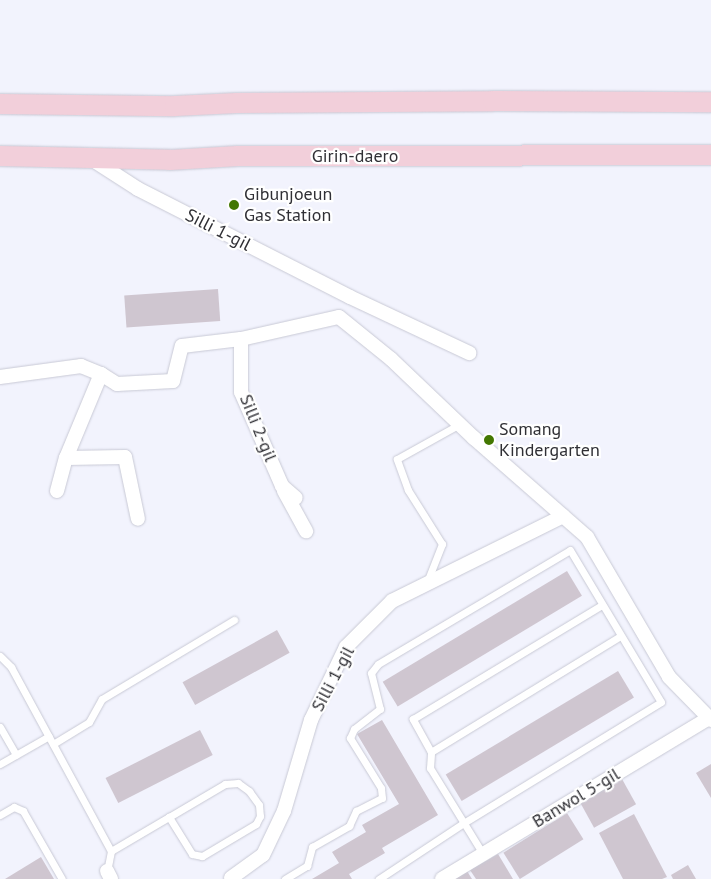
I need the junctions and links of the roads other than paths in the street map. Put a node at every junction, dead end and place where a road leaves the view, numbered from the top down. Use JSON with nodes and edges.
{"nodes":[{"id":1,"x":711,"y":102,"type":"edge"},
{"id":2,"x":0,"y":104,"type":"edge"},
{"id":3,"x":711,"y":155,"type":"edge"},
{"id":4,"x":0,"y":156,"type":"edge"},
{"id":5,"x":90,"y":158,"type":"junction"},
{"id":6,"x":350,"y":297,"type":"junction"},
{"id":7,"x":339,"y":317,"type":"junction"},
{"id":8,"x":241,"y":339,"type":"junction"},
{"id":9,"x":469,"y":353,"type":"dead end"},
{"id":10,"x":101,"y":374,"type":"junction"},
{"id":11,"x":0,"y":377,"type":"edge"},
{"id":12,"x":460,"y":424,"type":"junction"},
{"id":13,"x":66,"y":458,"type":"junction"},
{"id":14,"x":282,"y":486,"type":"junction"},
{"id":15,"x":57,"y":491,"type":"dead end"},
{"id":16,"x":296,"y":498,"type":"dead end"},
{"id":17,"x":563,"y":516,"type":"junction"},
{"id":18,"x":138,"y":519,"type":"dead end"},
{"id":19,"x":306,"y":530,"type":"dead end"},
{"id":20,"x":426,"y":584,"type":"junction"},
{"id":21,"x":602,"y":605,"type":"junction"},
{"id":22,"x":234,"y":620,"type":"dead end"},
{"id":23,"x":620,"y":636,"type":"junction"},
{"id":24,"x":0,"y":656,"type":"edge"},
{"id":25,"x":710,"y":719,"type":"edge"},
{"id":26,"x":0,"y":727,"type":"edge"},
{"id":27,"x":49,"y":736,"type":"junction"},
{"id":28,"x":53,"y":744,"type":"junction"},
{"id":29,"x":431,"y":752,"type":"junction"},
{"id":30,"x":16,"y":755,"type":"junction"},
{"id":31,"x":0,"y":764,"type":"edge"},
{"id":32,"x":0,"y":815,"type":"edge"},
{"id":33,"x":169,"y":817,"type":"junction"},
{"id":34,"x":462,"y":824,"type":"junction"},
{"id":35,"x":111,"y":851,"type":"junction"},
{"id":36,"x":483,"y":854,"type":"junction"},
{"id":37,"x":109,"y":875,"type":"edge"},
{"id":38,"x":231,"y":878,"type":"edge"},
{"id":39,"x":62,"y":879,"type":"edge"},
{"id":40,"x":285,"y":879,"type":"edge"},
{"id":41,"x":379,"y":879,"type":"edge"},
{"id":42,"x":442,"y":879,"type":"edge"}],
"edges":[{"from":1,"to":2,"type":"street"},
{"from":3,"to":5,"type":"street","name":"Girin-daero"},
{"from":4,"to":5,"type":"street","name":"Girin-daero"},
{"from":5,"to":6,"type":"street","name":"Silli 1-gil"},
{"from":6,"to":7,"type":"street"},
{"from":6,"to":9,"type":"street","name":"Silli 1-gil"},
{"from":7,"to":8,"type":"street"},
{"from":7,"to":12,"type":"street"},
{"from":8,"to":10,"type":"street"},
{"from":8,"to":14,"type":"street","name":"Silli 2-gil"},
{"from":10,"to":11,"type":"street"},
{"from":10,"to":13,"type":"street"},
{"from":12,"to":17,"type":"street"},
{"from":12,"to":20,"type":"lane"},
{"from":13,"to":15,"type":"street"},
{"from":13,"to":18,"type":"street"},
{"from":14,"to":16,"type":"street","name":"Silli 2-gil"},
{"from":14,"to":19,"type":"street","name":"Silli 2-gil"},
{"from":17,"to":20,"type":"street","name":"Silli 1-gil"},
{"from":17,"to":25,"type":"street"},
{"from":20,"to":38,"type":"street","name":"Silli 1-gil"},
{"from":21,"to":23,"type":"lane"},
{"from":21,"to":29,"type":"lane"},
{"from":21,"to":40,"type":"lane"},
{"from":22,"to":28,"type":"lane"},
{"from":23,"to":29,"type":"lane"},
{"from":23,"to":34,"type":"lane"},
{"from":24,"to":27,"type":"lane"},
{"from":25,"to":36,"type":"street","name":"Banwol 5-gil"},
{"from":26,"to":30,"type":"lane"},
{"from":27,"to":28,"type":"lane"},
{"from":27,"to":30,"type":"lane"},
{"from":28,"to":35,"type":"lane"},
{"from":29,"to":34,"type":"lane"},
{"from":30,"to":31,"type":"lane"},
{"from":32,"to":39,"type":"lane"},
{"from":33,"to":33,"type":"lane"},
{"from":33,"to":35,"type":"lane"},
{"from":34,"to":36,"type":"lane"},
{"from":34,"to":41,"type":"lane"},
{"from":35,"to":37,"type":"lane"},
{"from":36,"to":42,"type":"street","name":"Banwol 5-gil"}]}
